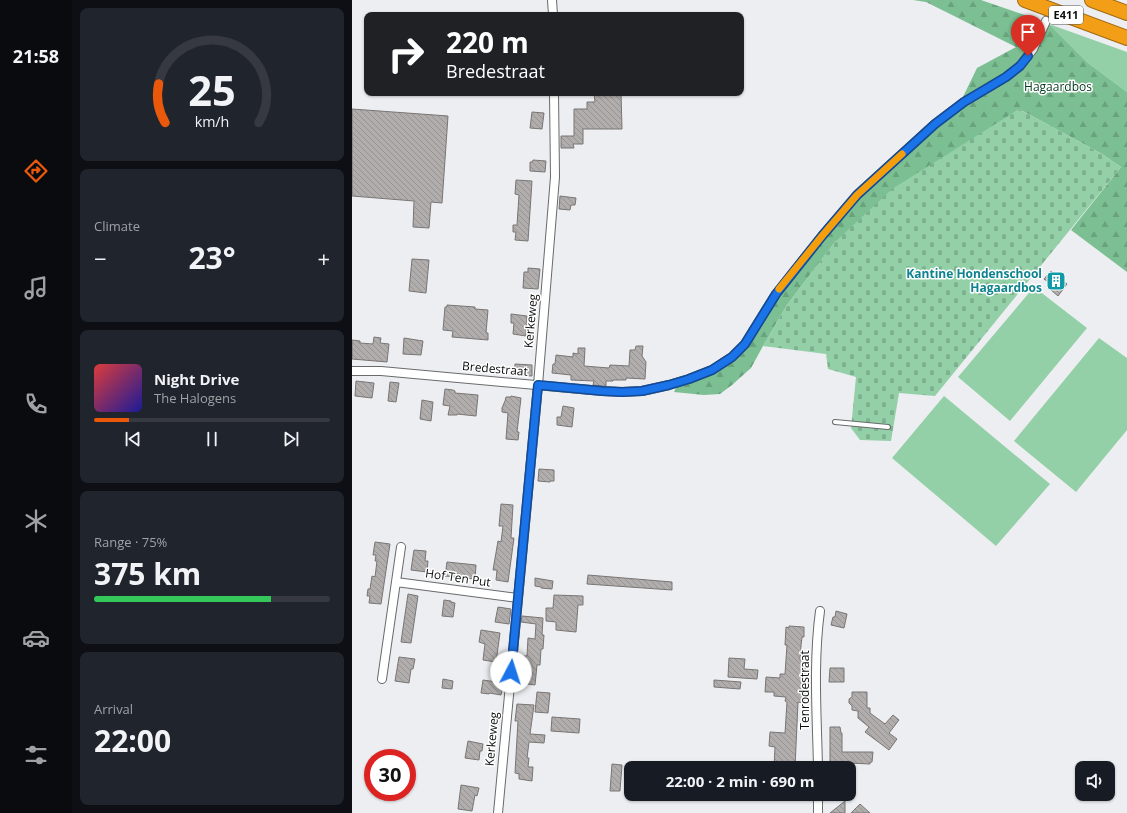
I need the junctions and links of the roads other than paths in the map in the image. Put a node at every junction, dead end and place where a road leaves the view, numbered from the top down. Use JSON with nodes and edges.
{"nodes":[{"id":1,"x":552,"y":0,"type":"edge"},
{"id":2,"x":1025,"y":0,"type":"edge"},
{"id":3,"x":1092,"y":0,"type":"edge"},
{"id":4,"x":553,"y":12,"type":"edge"},
{"id":5,"x":1127,"y":13,"type":"edge"},
{"id":6,"x":1046,"y":21,"type":"tunnel mouth"},
{"id":7,"x":1127,"y":38,"type":"edge"},
{"id":8,"x":554,"y":96,"type":"edge"},
{"id":9,"x":352,"y":371,"type":"edge"},
{"id":10,"x":538,"y":385,"type":"junction"},
{"id":11,"x":835,"y":422,"type":"dead end"},
{"id":12,"x":888,"y":427,"type":"dead end"},
{"id":13,"x":401,"y":547,"type":"dead end"},
{"id":14,"x":396,"y":582,"type":"junction"},
{"id":15,"x":518,"y":598,"type":"junction"},
{"id":16,"x":820,"y":611,"type":"dead end"},
{"id":17,"x":382,"y":679,"type":"dead end"},
{"id":18,"x":818,"y":761,"type":"edge"},
{"id":19,"x":818,"y":801,"type":"edge"},
{"id":20,"x":498,"y":813,"type":"edge"},
{"id":21,"x":818,"y":813,"type":"edge"}],
"edges":[{"from":1,"to":4,"type":"street"},
{"from":2,"to":7,"type":"highway","number":"E411"},
{"from":3,"to":5,"type":"highway","number":"E411"},
{"from":6,"to":10,"type":"street","name":"Bredestraat"},
{"from":8,"to":10,"type":"street","name":"Kerkeweg"},
{"from":9,"to":10,"type":"street","name":"Bredestraat"},
{"from":10,"to":15,"type":"street","name":"Kerkeweg"},
{"from":11,"to":12,"type":"lane"},
{"from":13,"to":14,"type":"street"},
{"from":14,"to":15,"type":"street","name":"Hof Ten Put"},
{"from":14,"to":17,"type":"street"},
{"from":15,"to":20,"type":"street","name":"Kerkeweg"},
{"from":16,"to":18,"type":"street","name":"Tenrodestraat"},
{"from":19,"to":21,"type":"street"}]}
